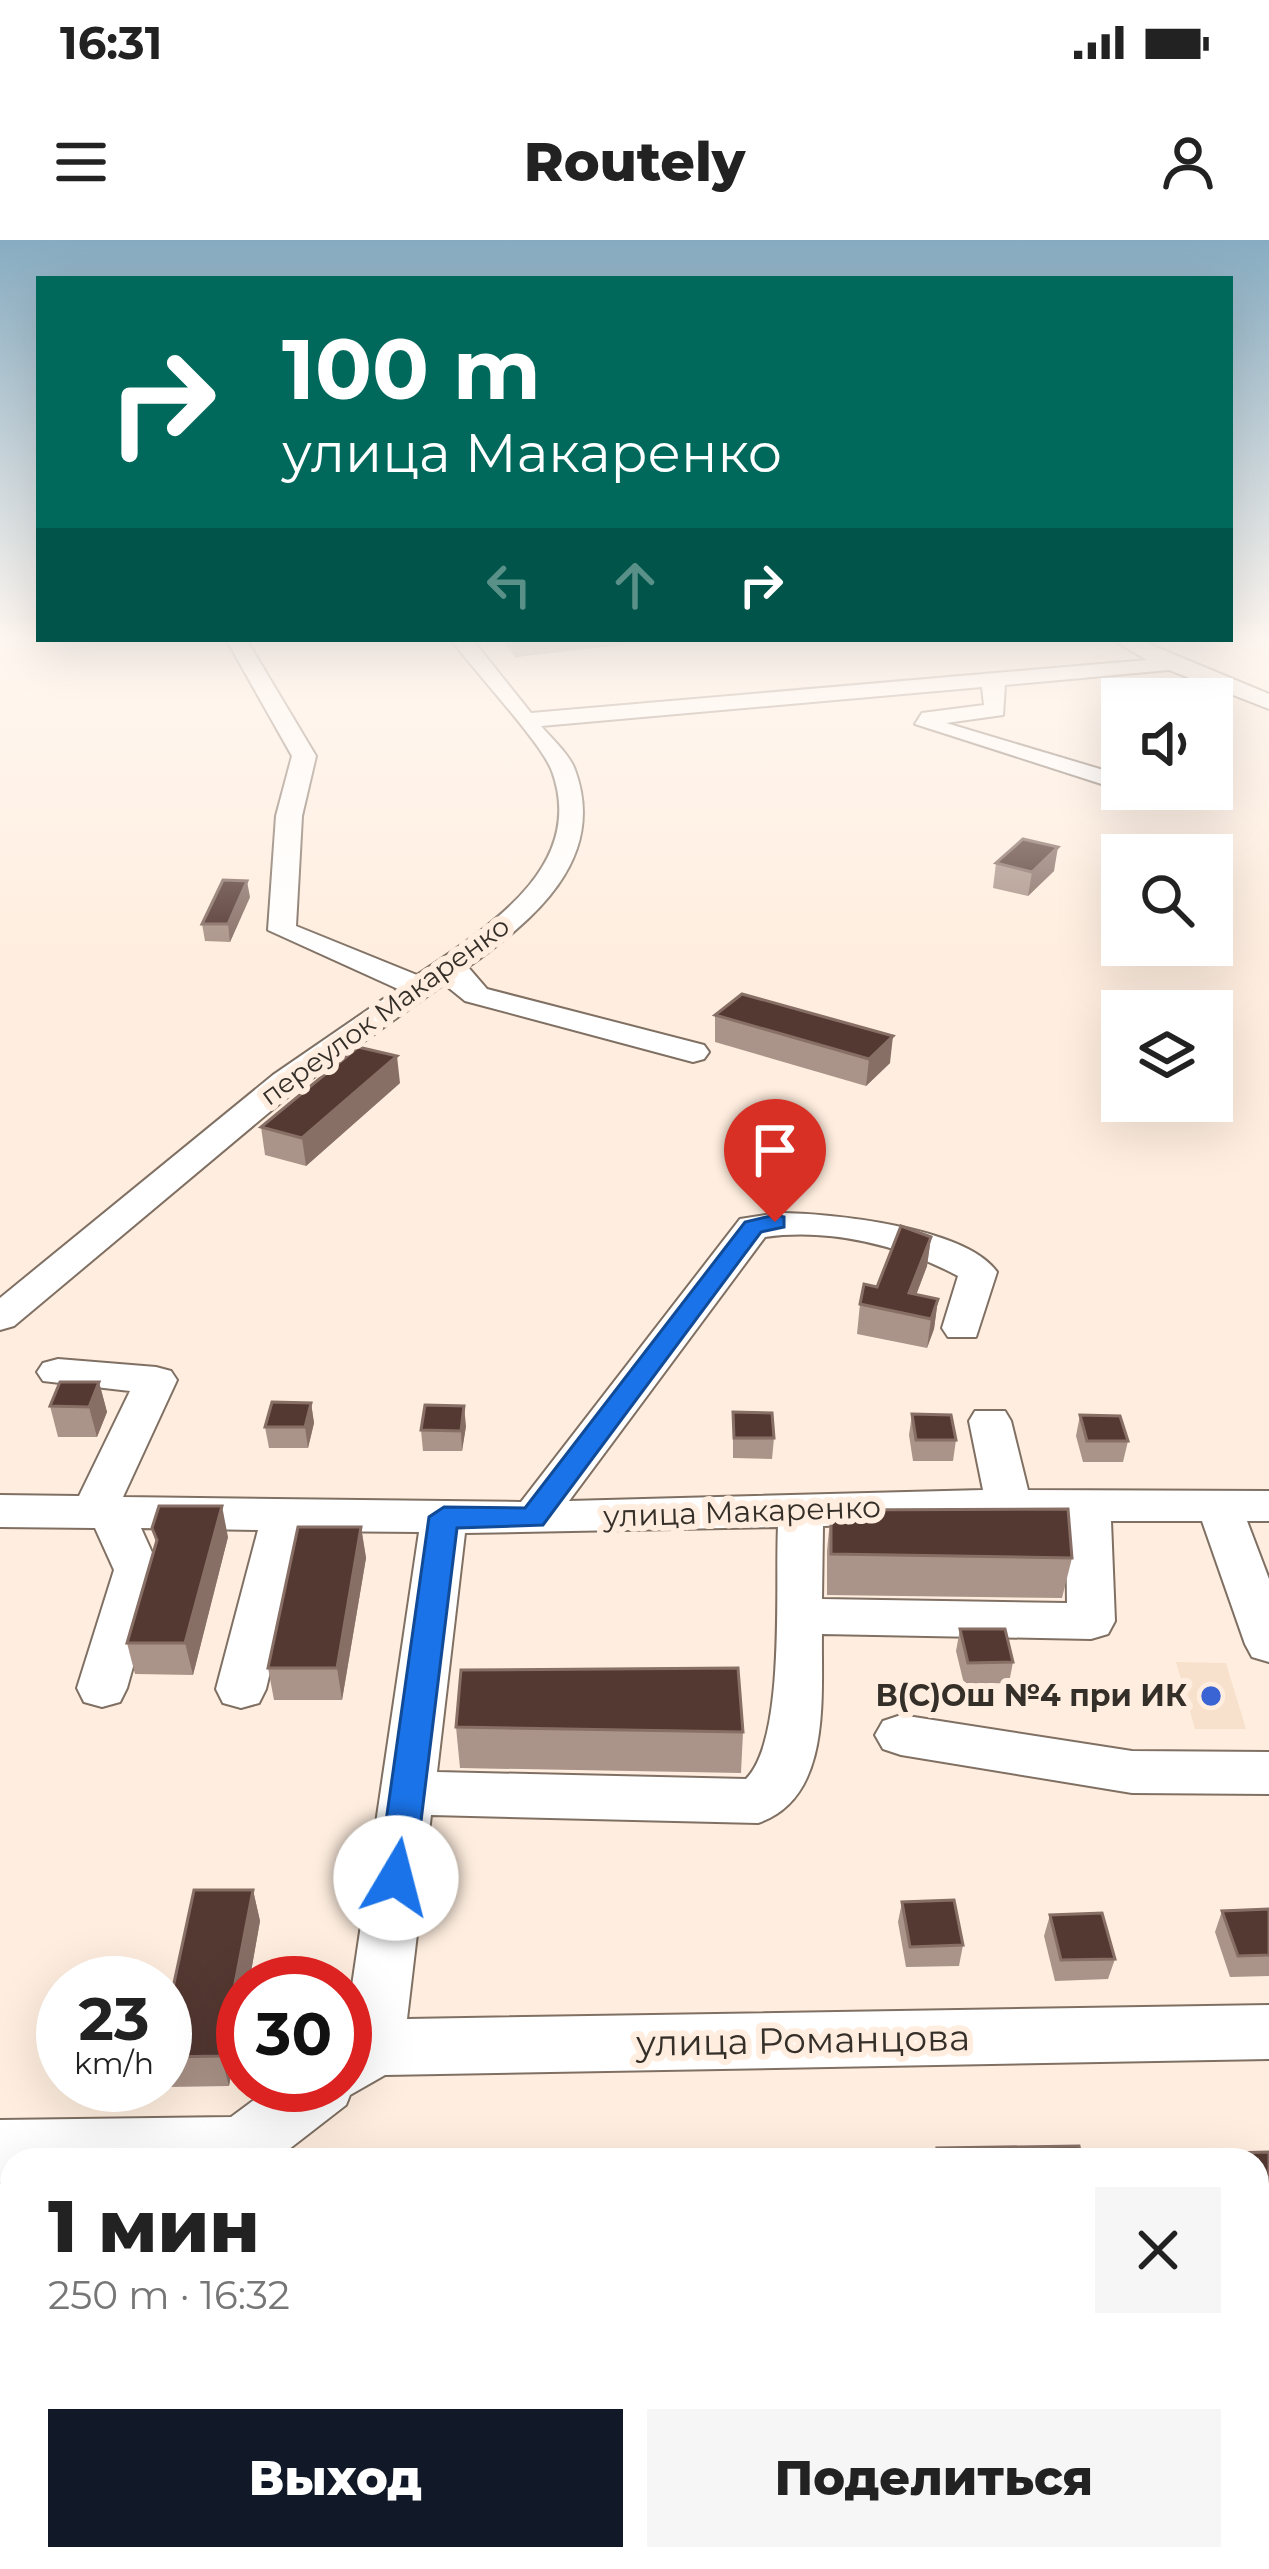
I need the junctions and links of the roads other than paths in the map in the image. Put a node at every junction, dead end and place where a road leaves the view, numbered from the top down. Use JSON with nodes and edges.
{"nodes":[{"id":1,"x":296,"y":743,"type":"edge"},
{"id":2,"x":546,"y":743,"type":"edge"},
{"id":3,"x":988,"y":743,"type":"edge"},
{"id":4,"x":1101,"y":777,"type":"edge"},
{"id":5,"x":452,"y":962,"type":"junction"},
{"id":6,"x":417,"y":986,"type":"junction"},
{"id":7,"x":693,"y":1052,"type":"dead end"},
{"id":8,"x":0,"y":1318,"type":"edge"},
{"id":9,"x":962,"y":1328,"type":"dead end"},
{"id":10,"x":58,"y":1372,"type":"dead end"},
{"id":11,"x":990,"y":1421,"type":"dead end"},
{"id":12,"x":1009,"y":1505,"type":"junction"},
{"id":13,"x":1088,"y":1505,"type":"junction"},
{"id":14,"x":1219,"y":1505,"type":"junction"},
{"id":15,"x":1269,"y":1506,"type":"edge"},
{"id":16,"x":0,"y":1511,"type":"edge"},
{"id":17,"x":801,"y":1511,"type":"junction"},
{"id":18,"x":102,"y":1513,"type":"junction"},
{"id":19,"x":284,"y":1515,"type":"junction"},
{"id":20,"x":444,"y":1517,"type":"junction"},
{"id":21,"x":533,"y":1518,"type":"junction"},
{"id":22,"x":798,"y":1616,"type":"junction"},
{"id":23,"x":1269,"y":1644,"type":"edge"},
{"id":24,"x":101,"y":1688,"type":"dead end"},
{"id":25,"x":241,"y":1689,"type":"dead end"},
{"id":26,"x":901,"y":1735,"type":"dead end"},
{"id":27,"x":1269,"y":1773,"type":"edge"},
{"id":28,"x":407,"y":1793,"type":"junction"},
{"id":29,"x":372,"y":1990,"type":"edge"},
{"id":30,"x":1269,"y":2032,"type":"edge"},
{"id":31,"x":372,"y":2058,"type":"edge"},
{"id":32,"x":287,"y":2112,"type":"edge"},
{"id":33,"x":145,"y":2148,"type":"edge"}],
"edges":[{"from":1,"to":6,"type":"street"},
{"from":2,"to":5,"type":"street","name":"переулок Макаренко"},
{"from":3,"to":4,"type":"street"},
{"from":5,"to":6,"type":"street","name":"переулок Макаренко"},
{"from":5,"to":7,"type":"street"},
{"from":6,"to":8,"type":"street","name":"переулок Макаренко"},
{"from":9,"to":21,"type":"street"},
{"from":10,"to":18,"type":"street"},
{"from":11,"to":12,"type":"street"},
{"from":12,"to":13,"type":"street","name":"улица Макаренко"},
{"from":12,"to":17,"type":"street","name":"улица Макаренко"},
{"from":13,"to":14,"type":"street","name":"улица Макаренко"},
{"from":13,"to":22,"type":"street"},
{"from":14,"to":15,"type":"street","name":"улица Макаренко"},
{"from":14,"to":23,"type":"street"},
{"from":16,"to":18,"type":"street","name":"улица Макаренко"},
{"from":17,"to":21,"type":"street","name":"улица Макаренко"},
{"from":17,"to":22,"type":"street"},
{"from":18,"to":19,"type":"street","name":"улица Макаренко"},
{"from":18,"to":24,"type":"street"},
{"from":19,"to":20,"type":"street","name":"улица Макаренко"},
{"from":19,"to":25,"type":"street"},
{"from":20,"to":21,"type":"street","name":"улица Макаренко"},
{"from":20,"to":28,"type":"street"},
{"from":22,"to":28,"type":"street"},
{"from":26,"to":27,"type":"street"},
{"from":28,"to":29,"type":"street"},
{"from":30,"to":31,"type":"street","name":"улица Романцова"},
{"from":32,"to":33,"type":"street"}]}
